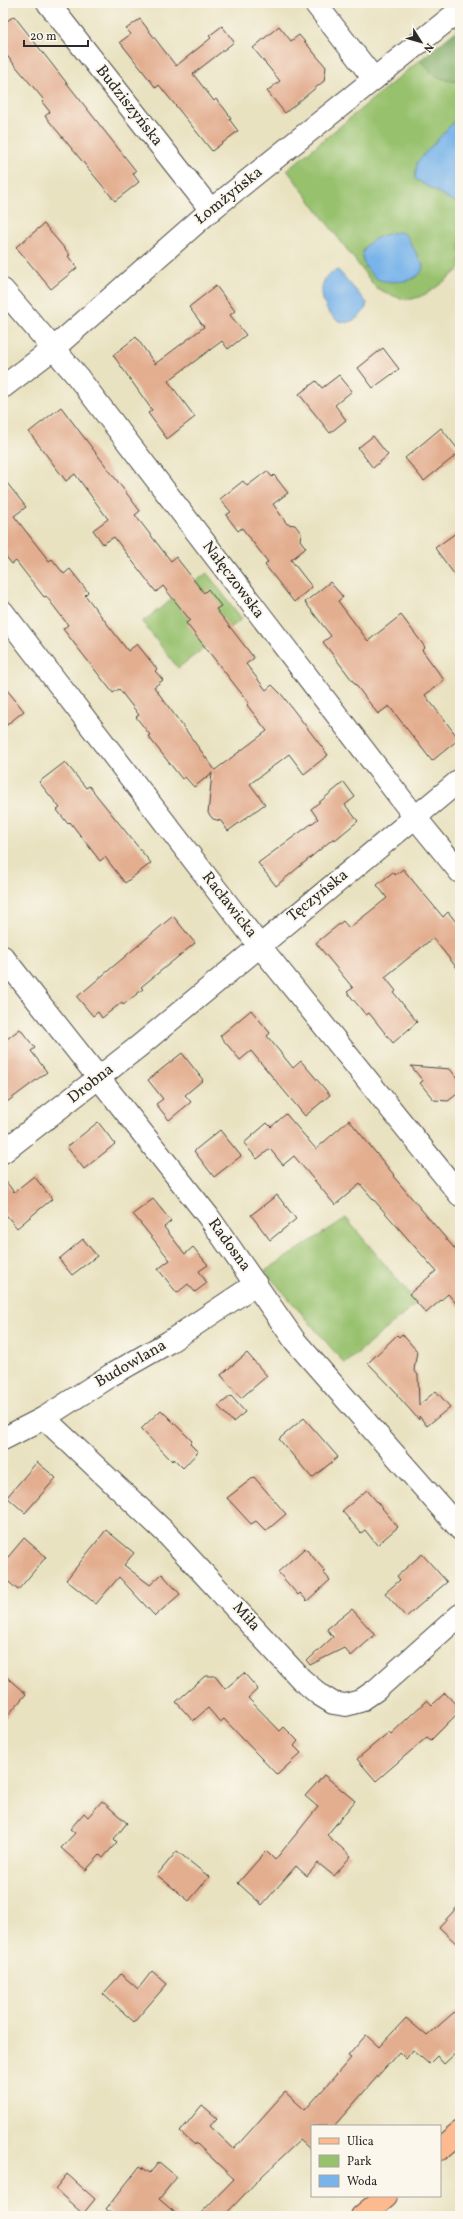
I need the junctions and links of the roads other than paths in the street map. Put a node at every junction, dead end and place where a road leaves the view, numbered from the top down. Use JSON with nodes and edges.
{"nodes":[{"id":1,"x":48,"y":3,"type":"edge"},
{"id":2,"x":315,"y":3,"type":"edge"},
{"id":3,"x":460,"y":10,"type":"edge"},
{"id":4,"x":374,"y":79,"type":"junction"},
{"id":5,"x":211,"y":210,"type":"junction"},
{"id":6,"x":3,"y":290,"type":"edge"},
{"id":7,"x":53,"y":349,"type":"junction"},
{"id":8,"x":3,"y":387,"type":"edge"},
{"id":9,"x":3,"y":612,"type":"edge"},
{"id":10,"x":460,"y":780,"type":"edge"},
{"id":11,"x":415,"y":817,"type":"junction"},
{"id":12,"x":460,"y":872,"type":"edge"},
{"id":13,"x":259,"y":945,"type":"junction"},
{"id":14,"x":3,"y":957,"type":"edge"},
{"id":15,"x":177,"y":1013,"type":"joint"},
{"id":16,"x":99,"y":1079,"type":"junction"},
{"id":17,"x":3,"y":1152,"type":"edge"},
{"id":18,"x":460,"y":1195,"type":"edge"},
{"id":19,"x":256,"y":1284,"type":"junction"},
{"id":20,"x":44,"y":1418,"type":"junction"},
{"id":21,"x":3,"y":1439,"type":"edge"},
{"id":22,"x":460,"y":1529,"type":"edge"},
{"id":23,"x":460,"y":1615,"type":"edge"},
{"id":24,"x":460,"y":2132,"type":"edge"},
{"id":25,"x":441,"y":2149,"type":"edge"},
{"id":26,"x":385,"y":2197,"type":"edge"},
{"id":27,"x":362,"y":2216,"type":"edge"}],
"edges":[{"from":1,"to":5,"type":"street","name":"Budziszyńska"},
{"from":2,"to":4,"type":"street"},
{"from":3,"to":4,"type":"street","name":"Łomżyńska"},
{"from":4,"to":5,"type":"street","name":"Łomżyńska"},
{"from":5,"to":7,"type":"street","name":"Łomżyńska"},
{"from":6,"to":7,"type":"street","name":"Nałęczowska"},
{"from":7,"to":8,"type":"street","name":"Łomżyńska"},
{"from":7,"to":11,"type":"street","name":"Nałęczowska"},
{"from":9,"to":13,"type":"street","name":"Racławicka"},
{"from":10,"to":11,"type":"street","name":"Tęczyńska"},
{"from":11,"to":12,"type":"street","name":"Nałęczowska"},
{"from":11,"to":13,"type":"street","name":"Tęczyńska"},
{"from":13,"to":15,"type":"street","name":"Tęczyńska"},
{"from":13,"to":18,"type":"street","name":"Racławicka"},
{"from":14,"to":16,"type":"street","name":"Radosna"},
{"from":15,"to":16,"type":"street","name":"Drobna"},
{"from":16,"to":17,"type":"street","name":"Drobna"},
{"from":16,"to":19,"type":"street","name":"Radosna"},
{"from":19,"to":20,"type":"street","name":"Budowlana"},
{"from":19,"to":22,"type":"street","name":"Radosna"},
{"from":20,"to":21,"type":"street","name":"Budowlana"},
{"from":20,"to":23,"type":"street","name":"Miła"},
{"from":24,"to":25,"type":"main road"},
{"from":26,"to":27,"type":"main road"}]}
